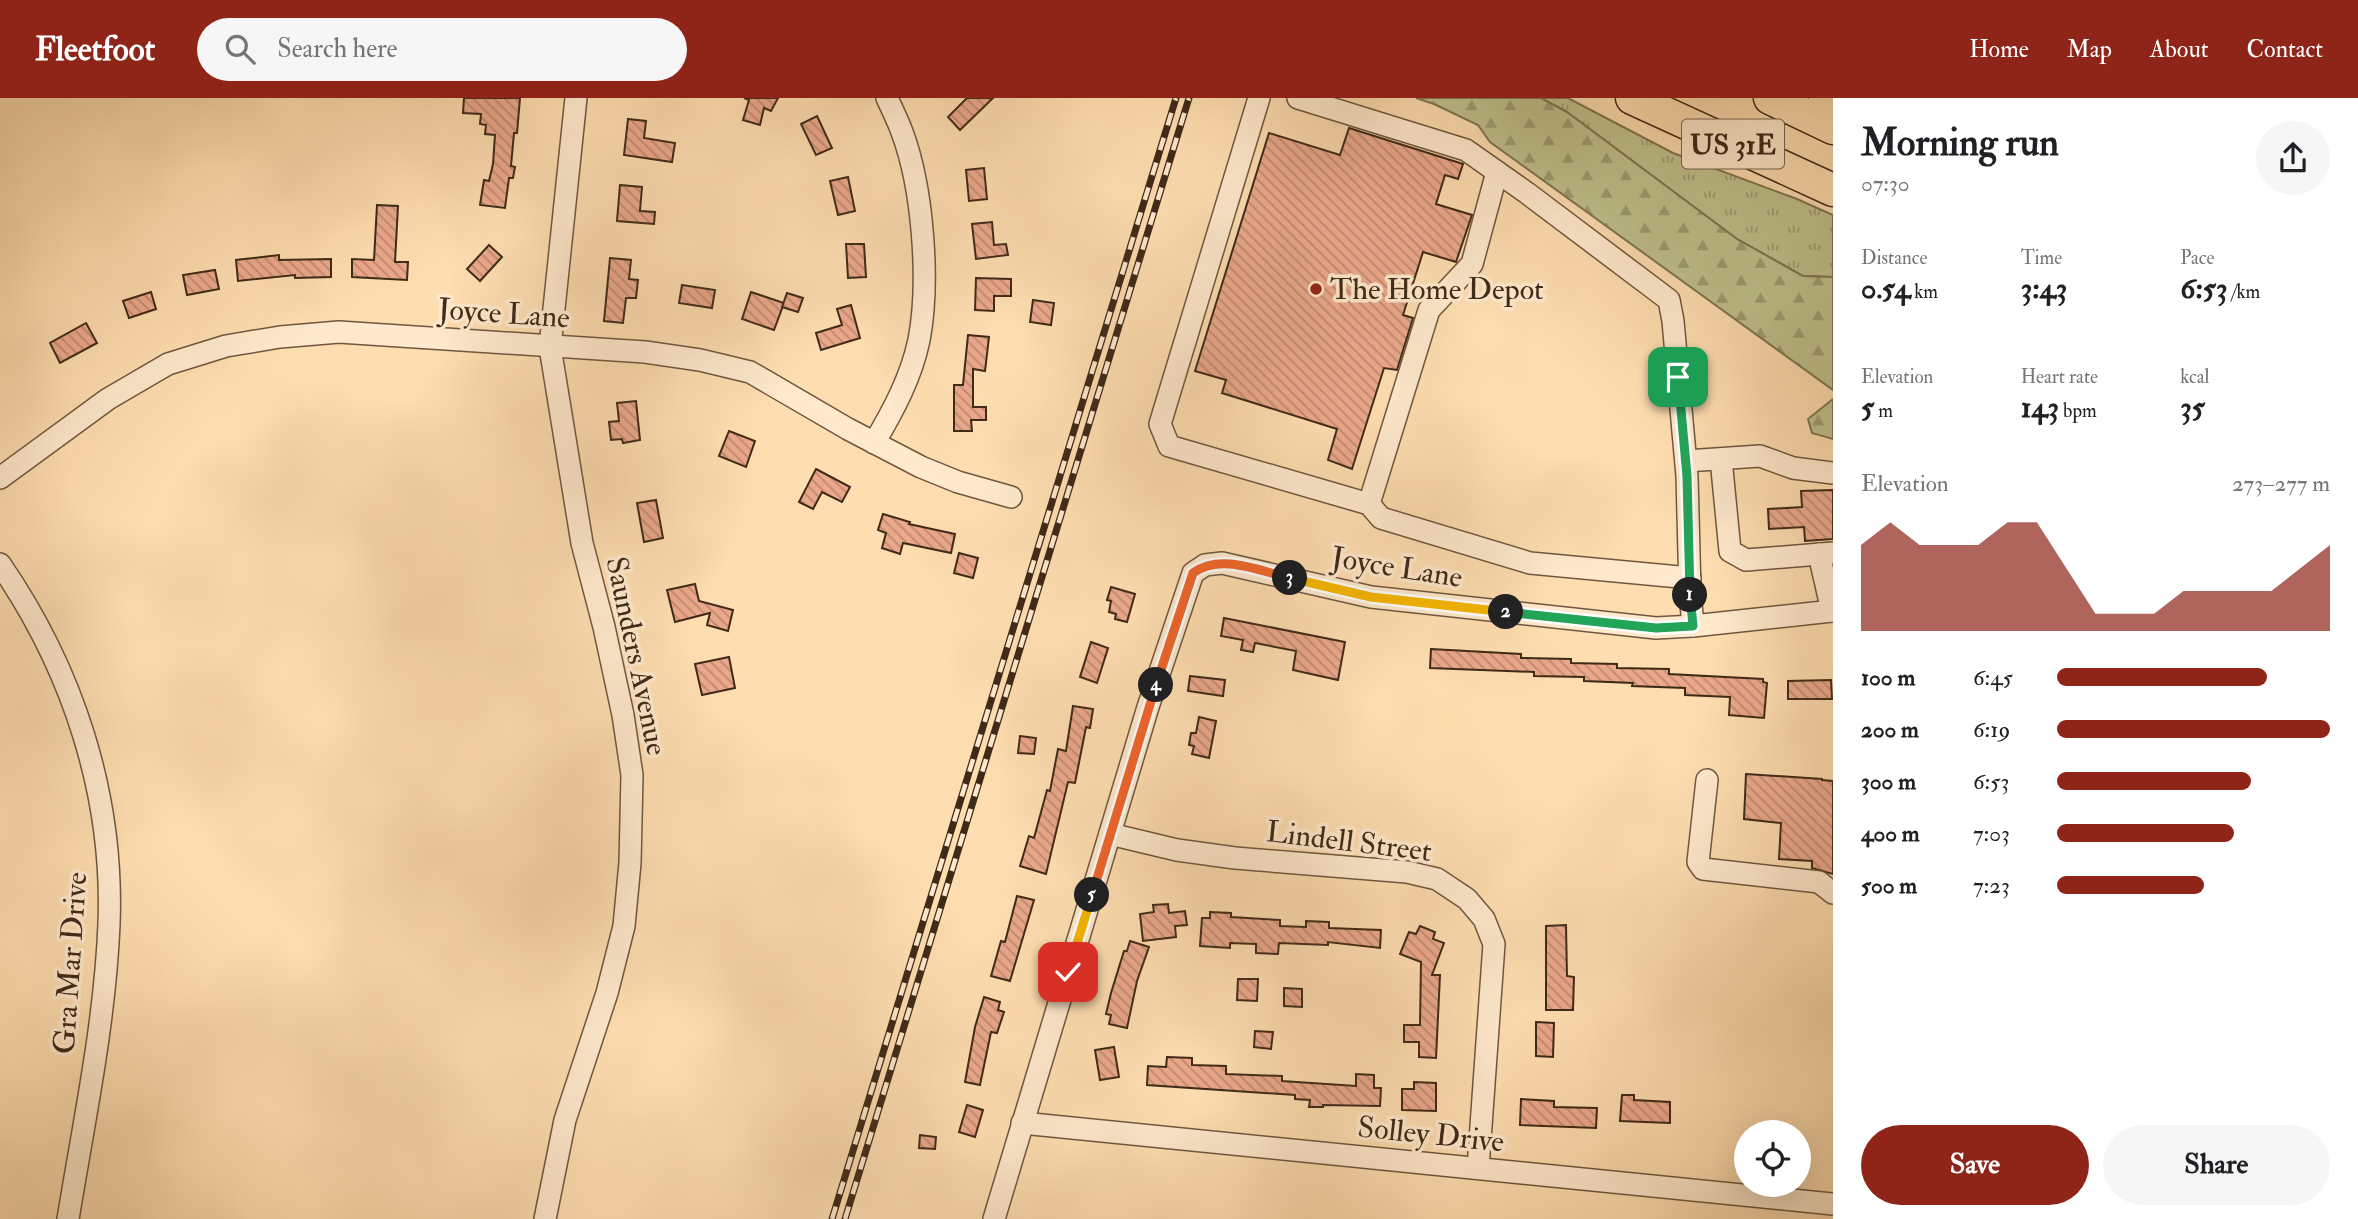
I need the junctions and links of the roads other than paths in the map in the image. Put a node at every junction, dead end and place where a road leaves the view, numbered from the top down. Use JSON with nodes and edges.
{"nodes":[{"id":1,"x":576,"y":98,"type":"edge"},
{"id":2,"x":887,"y":98,"type":"edge"},
{"id":3,"x":1259,"y":98,"type":"edge"},
{"id":4,"x":1298,"y":98,"type":"edge"},
{"id":5,"x":1632,"y":98,"type":"edge"},
{"id":6,"x":1770,"y":98,"type":"edge"},
{"id":7,"x":1825,"y":98,"type":"edge"},
{"id":8,"x":1833,"y":104,"type":"edge"},
{"id":9,"x":1833,"y":128,"type":"edge"},
{"id":10,"x":1497,"y":172,"type":"junction"},
{"id":11,"x":1833,"y":190,"type":"edge"},
{"id":12,"x":550,"y":347,"type":"junction"},
{"id":13,"x":874,"y":443,"type":"junction"},
{"id":14,"x":1721,"y":458,"type":"junction"},
{"id":15,"x":1686,"y":461,"type":"junction"},
{"id":16,"x":1833,"y":473,"type":"edge"},
{"id":17,"x":0,"y":478,"type":"edge"},
{"id":18,"x":1011,"y":496,"type":"dead end"},
{"id":19,"x":1368,"y":504,"type":"junction"},
{"id":20,"x":1826,"y":553,"type":"edge"},
{"id":21,"x":0,"y":564,"type":"edge"},
{"id":22,"x":1690,"y":578,"type":"junction"},
{"id":23,"x":1832,"y":611,"type":"edge"},
{"id":24,"x":1693,"y":626,"type":"junction"},
{"id":25,"x":1707,"y":780,"type":"dead end"},
{"id":26,"x":1110,"y":834,"type":"junction"},
{"id":27,"x":1833,"y":893,"type":"edge"},
{"id":28,"x":1022,"y":1123,"type":"junction"},
{"id":29,"x":1478,"y":1168,"type":"junction"},
{"id":30,"x":1833,"y":1204,"type":"edge"},
{"id":31,"x":68,"y":1219,"type":"edge"},
{"id":32,"x":545,"y":1219,"type":"edge"},
{"id":33,"x":994,"y":1219,"type":"edge"}],
"edges":[{"from":1,"to":12,"type":"street","name":"Saunders Avenue"},
{"from":2,"to":13,"type":"street"},
{"from":3,"to":19,"type":"street"},
{"from":4,"to":10,"type":"street"},
{"from":5,"to":11,"type":"highway","number":"US 31E"},
{"from":6,"to":9,"type":"highway"},
{"from":7,"to":8,"type":"highway"},
{"from":10,"to":15,"type":"street"},
{"from":10,"to":19,"type":"street"},
{"from":12,"to":13,"type":"street","name":"Joyce Lane"},
{"from":12,"to":17,"type":"street","name":"Joyce Lane"},
{"from":12,"to":32,"type":"street","name":"Saunders Avenue"},
{"from":13,"to":18,"type":"street","name":"Joyce Lane"},
{"from":14,"to":15,"type":"street"},
{"from":14,"to":16,"type":"street"},
{"from":14,"to":20,"type":"street"},
{"from":15,"to":22,"type":"street"},
{"from":19,"to":22,"type":"street"},
{"from":20,"to":23,"type":"street"},
{"from":21,"to":31,"type":"street","name":"Gra Mar Drive"},
{"from":22,"to":24,"type":"street"},
{"from":23,"to":24,"type":"street","name":"Joyce Lane"},
{"from":24,"to":26,"type":"street","name":"Joyce Lane"},
{"from":25,"to":27,"type":"street"},
{"from":26,"to":28,"type":"street"},
{"from":26,"to":29,"type":"street","name":"Lindell Street"},
{"from":28,"to":29,"type":"street","name":"Solley Drive"},
{"from":28,"to":33,"type":"street"},
{"from":29,"to":30,"type":"street","name":"Solley Drive"}]}
